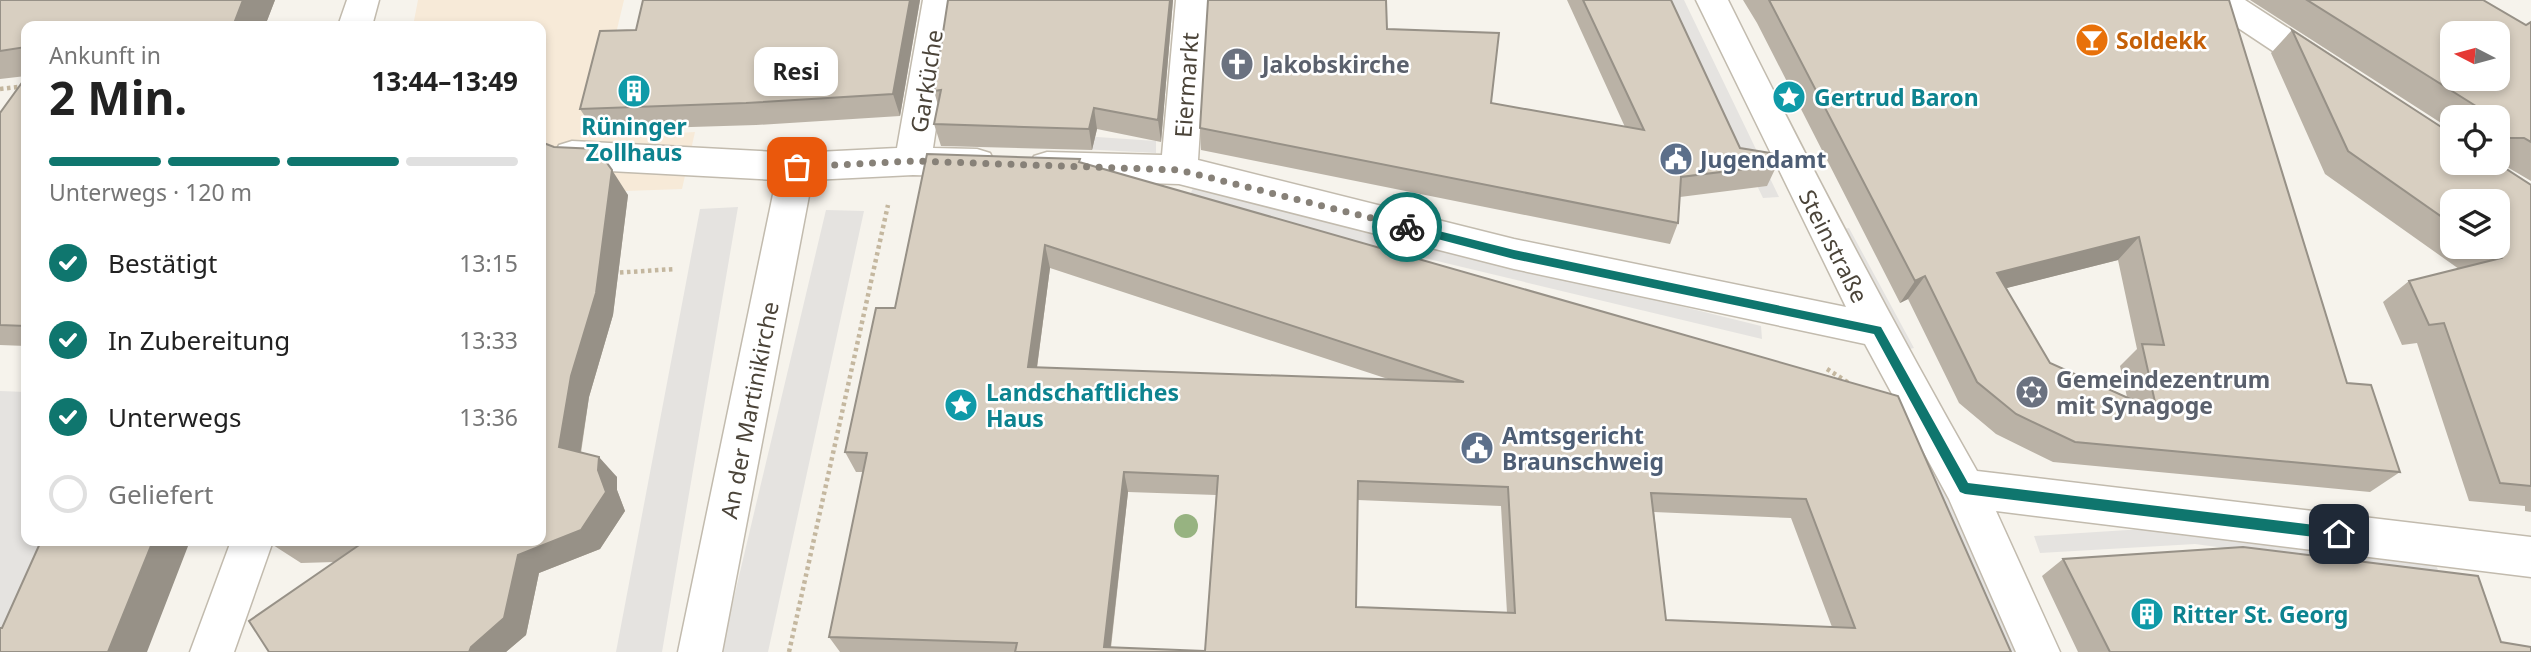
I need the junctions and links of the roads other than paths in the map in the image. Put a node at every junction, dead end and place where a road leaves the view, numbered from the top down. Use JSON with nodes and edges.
{"nodes":[{"id":1,"x":363,"y":0,"type":"edge"},
{"id":2,"x":939,"y":0,"type":"edge"},
{"id":3,"x":1192,"y":0,"type":"edge"},
{"id":4,"x":1712,"y":0,"type":"edge"},
{"id":5,"x":2220,"y":0,"type":"edge"},
{"id":6,"x":357,"y":21,"type":"edge"},
{"id":7,"x":2359,"y":90,"type":"edge"},
{"id":8,"x":572,"y":155,"type":"edge"},
{"id":9,"x":913,"y":161,"type":"junction"},
{"id":10,"x":797,"y":167,"type":"junction"},
{"id":11,"x":1179,"y":170,"type":"junction"},
{"id":12,"x":1877,"y":330,"type":"junction"},
{"id":13,"x":1965,"y":488,"type":"junction"},
{"id":14,"x":250,"y":546,"type":"edge"},
{"id":15,"x":2531,"y":557,"type":"edge"},
{"id":16,"x":212,"y":652,"type":"edge"},
{"id":17,"x":700,"y":652,"type":"edge"},
{"id":18,"x":2038,"y":652,"type":"edge"}],
"edges":[{"from":1,"to":6,"type":"street"},
{"from":2,"to":9,"type":"street","name":"Garküche"},
{"from":3,"to":11,"type":"street","name":"Eiermarkt"},
{"from":4,"to":12,"type":"street","name":"Steinstraße"},
{"from":5,"to":7,"type":"street"},
{"from":8,"to":10,"type":"street"},
{"from":9,"to":10,"type":"street"},
{"from":9,"to":11,"type":"street","name":"Eiermarkt"},
{"from":10,"to":17,"type":"street","name":"An der Martinikirche"},
{"from":11,"to":12,"type":"street","name":"Eiermarkt"},
{"from":12,"to":13,"type":"street","name":"Steinstraße"},
{"from":13,"to":15,"type":"street"},
{"from":13,"to":18,"type":"street","name":"Steinstraße"},
{"from":14,"to":16,"type":"street"}]}
